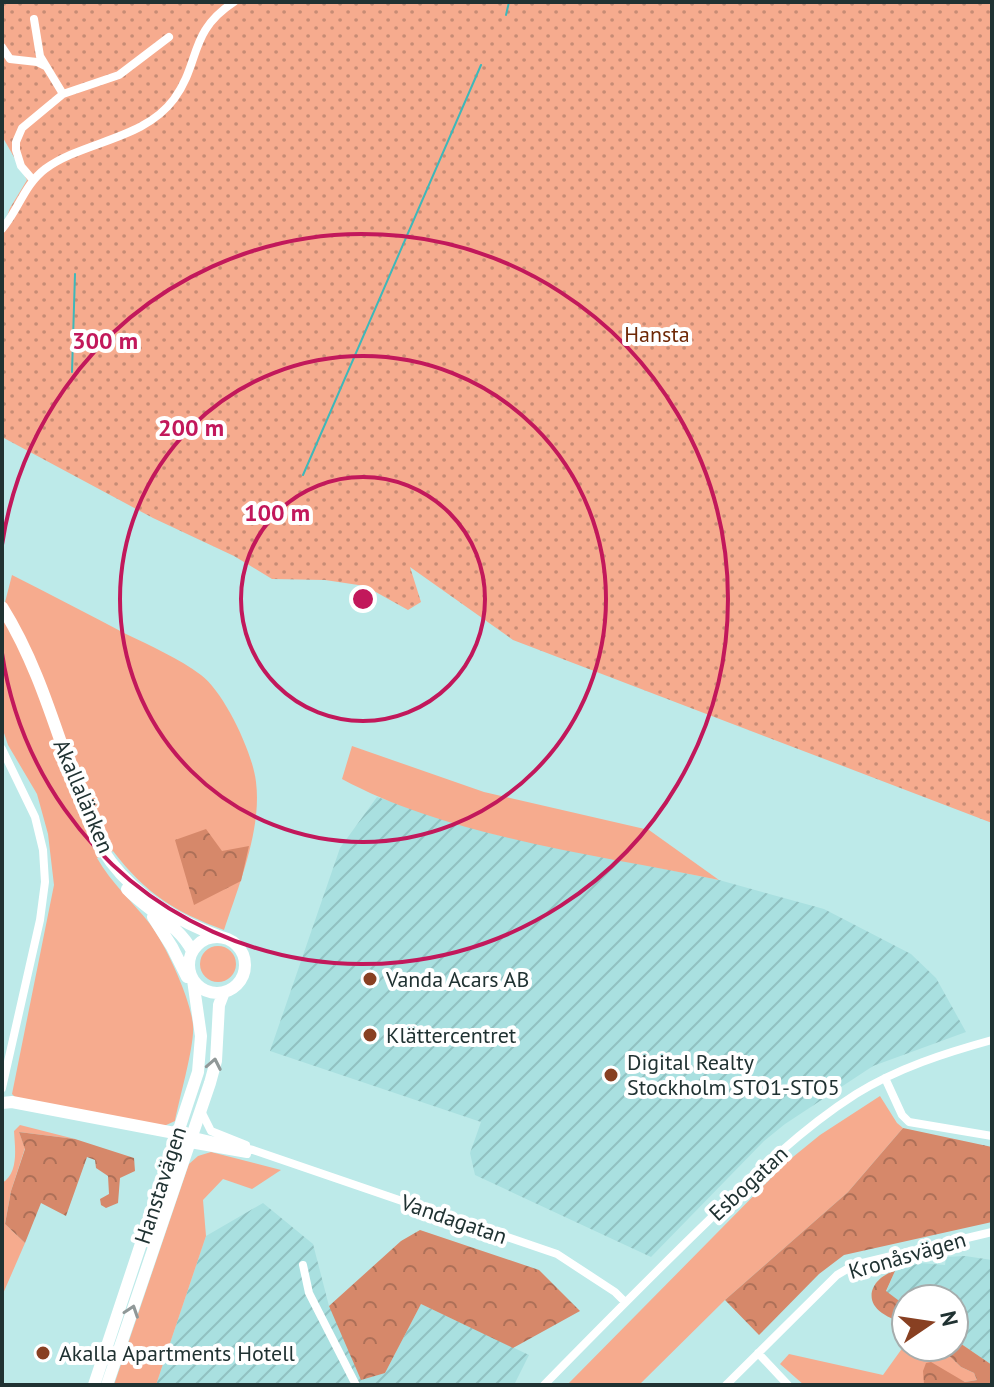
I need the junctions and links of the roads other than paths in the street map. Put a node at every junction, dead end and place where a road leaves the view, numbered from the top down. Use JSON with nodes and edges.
{"nodes":[{"id":1,"x":234,"y":2,"type":"edge"},
{"id":2,"x":34,"y":19,"type":"dead end"},
{"id":3,"x":169,"y":37,"type":"dead end"},
{"id":4,"x":2,"y":47,"type":"edge"},
{"id":5,"x":45,"y":67,"type":"junction"},
{"id":6,"x":63,"y":94,"type":"junction"},
{"id":7,"x":33,"y":180,"type":"junction"},
{"id":8,"x":2,"y":229,"type":"edge"},
{"id":9,"x":2,"y":607,"type":"edge"},
{"id":10,"x":2,"y":624,"type":"edge"},
{"id":11,"x":2,"y":749,"type":"edge"},
{"id":12,"x":149,"y":911,"type":"junction"},
{"id":13,"x":221,"y":937,"type":"junction"},
{"id":14,"x":192,"y":951,"type":"junction"},
{"id":15,"x":193,"y":980,"type":"junction"},
{"id":16,"x":224,"y":992,"type":"junction"},
{"id":17,"x":196,"y":999,"type":"junction"},
{"id":18,"x":992,"y":1040,"type":"edge"},
{"id":19,"x":885,"y":1078,"type":"junction"},
{"id":20,"x":2,"y":1088,"type":"edge"},
{"id":21,"x":2,"y":1103,"type":"edge"},
{"id":22,"x":201,"y":1111,"type":"junction"},
{"id":23,"x":992,"y":1136,"type":"edge"},
{"id":24,"x":177,"y":1137,"type":"junction"},
{"id":25,"x":191,"y":1140,"type":"junction"},
{"id":26,"x":253,"y":1150,"type":"junction"},
{"id":27,"x":271,"y":1158,"type":"junction"},
{"id":28,"x":992,"y":1232,"type":"edge"},
{"id":29,"x":303,"y":1265,"type":"dead end"},
{"id":30,"x":625,"y":1302,"type":"junction"},
{"id":31,"x":758,"y":1353,"type":"junction"},
{"id":32,"x":94,"y":1385,"type":"edge"},
{"id":33,"x":107,"y":1385,"type":"edge"},
{"id":34,"x":356,"y":1385,"type":"edge"},
{"id":35,"x":544,"y":1385,"type":"edge"},
{"id":36,"x":726,"y":1385,"type":"edge"},
{"id":37,"x":788,"y":1385,"type":"edge"}],
"edges":[{"from":1,"to":7,"type":"street"},
{"from":2,"to":5,"type":"street"},
{"from":3,"to":6,"type":"street"},
{"from":4,"to":5,"type":"street"},
{"from":5,"to":6,"type":"street"},
{"from":6,"to":7,"type":"street"},
{"from":7,"to":8,"type":"street"},
{"from":9,"to":13,"type":"main road","name":"Akallalänken"},
{"from":10,"to":12,"type":"main road","name":"Akallalänken"},
{"from":11,"to":20,"type":"street"},
{"from":12,"to":14,"type":"main road","name":"Akallalänken"},
{"from":12,"to":17,"type":"main road"},
{"from":13,"to":14,"type":"main road"},
{"from":13,"to":16,"type":"main road"},
{"from":14,"to":15,"type":"main road"},
{"from":15,"to":16,"type":"main road"},
{"from":15,"to":17,"type":"main road","name":"Hanstavägen"},
{"from":22,"to":16,"type":"main road","name":"Hanstavägen","one_way":true},
{"from":17,"to":24,"type":"main road","name":"Hanstavägen"},
{"from":18,"to":19,"type":"street","name":"Esbogatan"},
{"from":19,"to":23,"type":"street"},
{"from":19,"to":30,"type":"street","name":"Esbogatan"},
{"from":21,"to":24,"type":"main road"},
{"from":22,"to":25,"type":"main road","name":"Hanstavägen"},
{"from":22,"to":26,"type":"street","name":"Vandagatan"},
{"from":24,"to":25,"type":"main road"},
{"from":24,"to":32,"type":"main road","name":"Hanstavägen"},
{"from":25,"to":26,"type":"street","name":"Vandagatan"},
{"from":25,"to":27,"type":"street","name":"Vandagatan"},
{"from":33,"to":25,"type":"main road","name":"Hanstavägen","one_way":true},
{"from":26,"to":27,"type":"street","name":"Vandagatan"},
{"from":27,"to":30,"type":"street","name":"Vandagatan"},
{"from":28,"to":31,"type":"street","name":"Kronåsvägen"},
{"from":29,"to":34,"type":"street"},
{"from":30,"to":35,"type":"street","name":"Esbogatan"},
{"from":31,"to":36,"type":"street","name":"Kronåsvägen"},
{"from":31,"to":37,"type":"street"}]}
